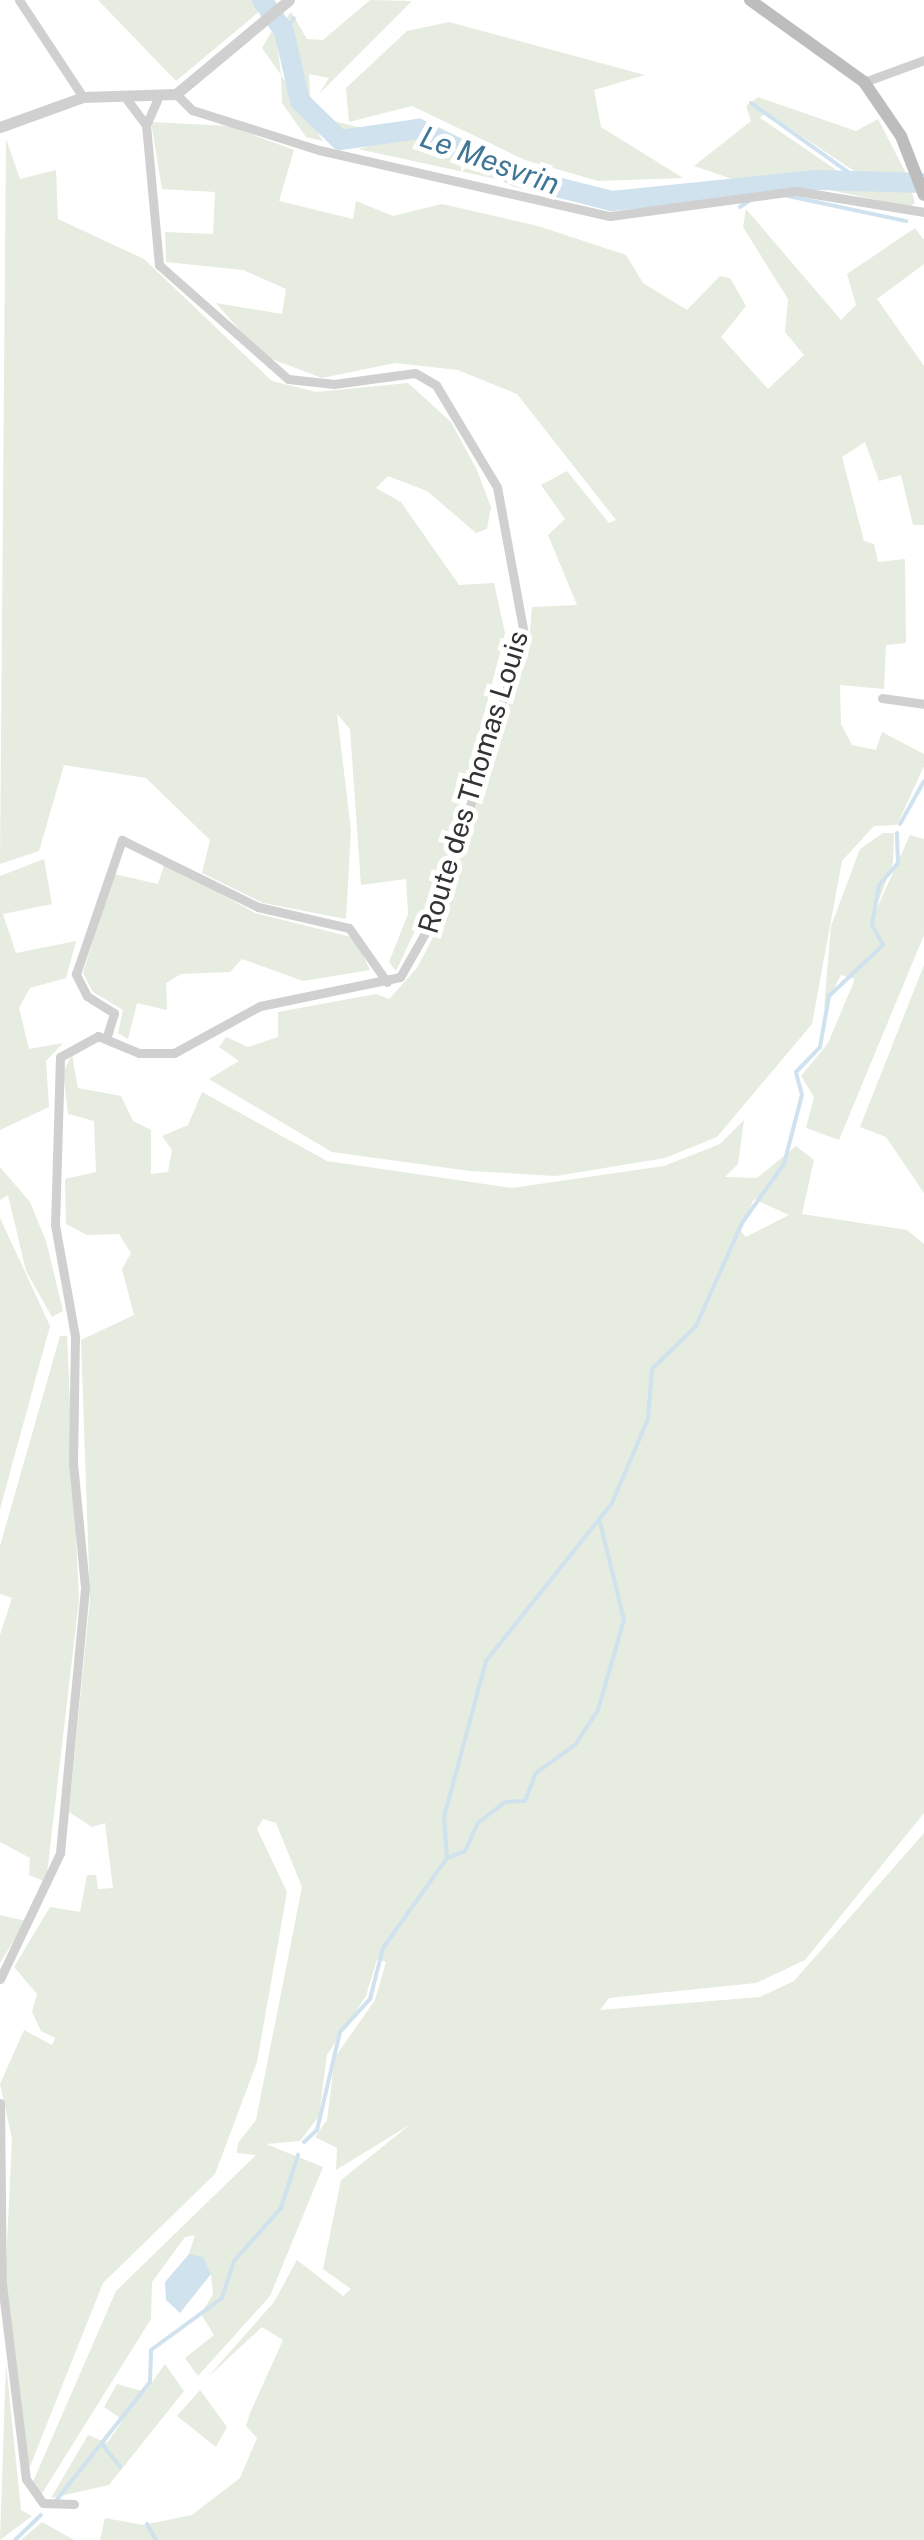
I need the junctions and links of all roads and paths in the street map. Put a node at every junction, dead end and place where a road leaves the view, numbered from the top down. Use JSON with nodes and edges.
{"nodes":[{"id":1,"x":19,"y":0,"type":"edge"},
{"id":2,"x":750,"y":0,"type":"edge"},
{"id":3,"x":286,"y":3,"type":"edge"},
{"id":4,"x":924,"y":60,"type":"edge"},
{"id":5,"x":864,"y":82,"type":"junction"},
{"id":6,"x":176,"y":94,"type":"junction"},
{"id":7,"x":83,"y":97,"type":"junction"},
{"id":8,"x":125,"y":97,"type":"junction"},
{"id":9,"x":157,"y":100,"type":"junction"},
{"id":10,"x":146,"y":125,"type":"junction"},
{"id":11,"x":0,"y":127,"type":"edge"},
{"id":12,"x":924,"y":195,"type":"edge"},
{"id":13,"x":924,"y":212,"type":"edge"},
{"id":14,"x":882,"y":698,"type":"dead end"},
{"id":15,"x":924,"y":704,"type":"edge"},
{"id":16,"x":387,"y":982,"type":"junction"},
{"id":17,"x":107,"y":1036,"type":"junction"},
{"id":18,"x":0,"y":1979,"type":"edge"},
{"id":19,"x":0,"y":2103,"type":"edge"},
{"id":20,"x":74,"y":2504,"type":"dead end"}],
"edges":[{"from":1,"to":7,"type":"street"},
{"from":2,"to":5,"type":"main road"},
{"from":3,"to":6,"type":"street"},
{"from":4,"to":5,"type":"street"},
{"from":5,"to":12,"type":"main road"},
{"from":6,"to":9,"type":"street"},
{"from":6,"to":13,"type":"street"},
{"from":7,"to":8,"type":"street"},
{"from":7,"to":11,"type":"street"},
{"from":8,"to":9,"type":"street"},
{"from":8,"to":10,"type":"street"},
{"from":9,"to":10,"type":"street","name":"Route des Thomas Louis"},
{"from":10,"to":16,"type":"street","name":"Route des Thomas Louis"},
{"from":14,"to":15,"type":"street"},
{"from":16,"to":17,"type":"street"},
{"from":16,"to":17,"type":"street"},
{"from":17,"to":18,"type":"street"},
{"from":19,"to":20,"type":"street"}]}
